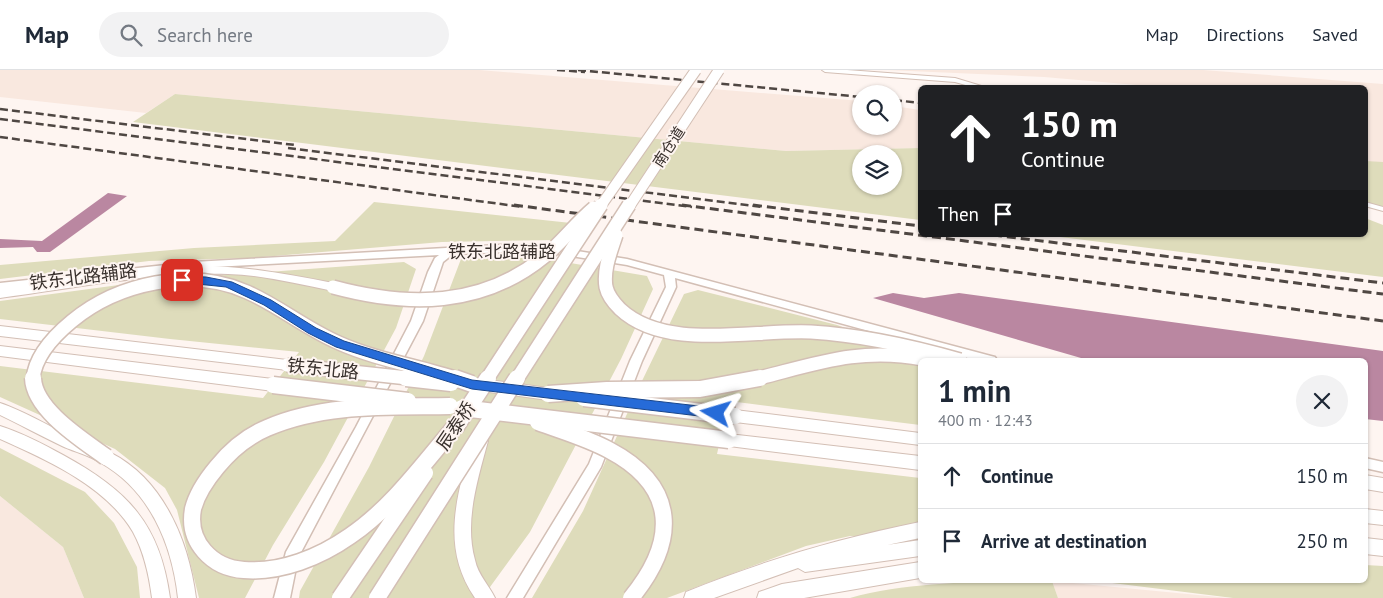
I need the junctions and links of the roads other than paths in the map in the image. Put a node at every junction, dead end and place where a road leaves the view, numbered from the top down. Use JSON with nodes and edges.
{"nodes":[{"id":1,"x":696,"y":70,"type":"edge"},
{"id":2,"x":719,"y":70,"type":"edge"},
{"id":3,"x":825,"y":70,"type":"edge"},
{"id":4,"x":974,"y":85,"type":"edge"},
{"id":5,"x":603,"y":202,"type":"junction"},
{"id":6,"x":1368,"y":205,"type":"edge"},
{"id":7,"x":1383,"y":209,"type":"edge"},
{"id":8,"x":618,"y":225,"type":"junction"},
{"id":9,"x":450,"y":250,"type":"junction"},
{"id":10,"x":669,"y":273,"type":"junction"},
{"id":11,"x":0,"y":287,"type":"edge"},
{"id":12,"x":0,"y":294,"type":"edge"},
{"id":13,"x":0,"y":331,"type":"edge"},
{"id":14,"x":0,"y":351,"type":"edge"},
{"id":15,"x":952,"y":358,"type":"edge"},
{"id":16,"x":984,"y":358,"type":"edge"},
{"id":17,"x":918,"y":359,"type":"edge"},
{"id":18,"x":472,"y":384,"type":"junction"},
{"id":19,"x":548,"y":394,"type":"junction"},
{"id":20,"x":450,"y":406,"type":"junction"},
{"id":21,"x":0,"y":409,"type":"edge"},
{"id":22,"x":519,"y":415,"type":"junction"},
{"id":23,"x":459,"y":422,"type":"junction"},
{"id":24,"x":0,"y":432,"type":"edge"},
{"id":25,"x":481,"y":436,"type":"junction"},
{"id":26,"x":918,"y":439,"type":"edge"},
{"id":27,"x":106,"y":458,"type":"junction"},
{"id":28,"x":918,"y":464,"type":"edge"},
{"id":29,"x":1368,"y":464,"type":"edge"},
{"id":30,"x":1383,"y":467,"type":"edge"},
{"id":31,"x":1368,"y":483,"type":"edge"},
{"id":32,"x":1383,"y":486,"type":"edge"},
{"id":33,"x":1368,"y":490,"type":"edge"},
{"id":34,"x":1383,"y":492,"type":"edge"},
{"id":35,"x":1368,"y":516,"type":"edge"},
{"id":36,"x":1383,"y":518,"type":"edge"},
{"id":37,"x":1368,"y":522,"type":"edge"},
{"id":38,"x":1383,"y":522,"type":"edge"},
{"id":39,"x":918,"y":530,"type":"edge"},
{"id":40,"x":1368,"y":546,"type":"edge"},
{"id":41,"x":918,"y":548,"type":"edge"},
{"id":42,"x":1383,"y":548,"type":"edge"},
{"id":43,"x":777,"y":568,"type":"junction"},
{"id":44,"x":918,"y":570,"type":"edge"},
{"id":45,"x":797,"y":594,"type":"edge"},
{"id":46,"x":161,"y":598,"type":"edge"},
{"id":47,"x":187,"y":598,"type":"edge"},
{"id":48,"x":282,"y":598,"type":"edge"},
{"id":49,"x":340,"y":598,"type":"edge"},
{"id":50,"x":377,"y":598,"type":"edge"},
{"id":51,"x":486,"y":598,"type":"edge"},
{"id":52,"x":515,"y":598,"type":"edge"},
{"id":53,"x":632,"y":598,"type":"edge"},
{"id":54,"x":693,"y":598,"type":"edge"},
{"id":55,"x":766,"y":598,"type":"edge"}],
"edges":[{"from":1,"to":5,"type":"main road","name":"南仓道","bridge":true},
{"from":2,"to":8,"type":"main road","name":"南仓道","bridge":true},
{"from":3,"to":4,"type":"street"},
{"from":5,"to":12,"type":"main road","bridge":true},
{"from":5,"to":23,"type":"main road","name":"辰泰桥","bridge":true},
{"from":6,"to":7,"type":"street"},
{"from":8,"to":15,"type":"main road","bridge":true},
{"from":8,"to":25,"type":"main road","name":"辰泰桥","bridge":true},
{"from":9,"to":10,"type":"street","name":"铁东北路辅路"},
{"from":9,"to":11,"type":"street","name":"铁东北路辅路"},
{"from":9,"to":48,"type":"street"},
{"from":10,"to":16,"type":"street","name":"铁东北路辅路"},
{"from":10,"to":52,"type":"street"},
{"from":13,"to":18,"type":"main road","name":"铁东北路","bridge":true},
{"from":14,"to":20,"type":"main road","name":"铁东北路","bridge":true},
{"from":17,"to":19,"type":"main road","bridge":true},
{"from":18,"to":19,"type":"main road","name":"铁东北路","bridge":true},
{"from":18,"to":27,"type":"main road","bridge":true},
{"from":19,"to":26,"type":"main road","name":"铁东北路","bridge":true},
{"from":20,"to":22,"type":"main road","name":"铁东北路","bridge":true},
{"from":20,"to":23,"type":"main road","bridge":true},
{"from":21,"to":27,"type":"main road"},
{"from":22,"to":28,"type":"main road","name":"铁东北路","bridge":true},
{"from":22,"to":53,"type":"main road","bridge":true},
{"from":23,"to":49,"type":"main road","name":"辰泰桥","bridge":true},
{"from":24,"to":46,"type":"main road"},
{"from":25,"to":50,"type":"main road","name":"辰泰桥","bridge":true},
{"from":25,"to":51,"type":"main road"},
{"from":27,"to":47,"type":"main road"},
{"from":29,"to":30,"type":"street"},
{"from":31,"to":32,"type":"main road"},
{"from":33,"to":34,"type":"main road"},
{"from":35,"to":36,"type":"main road"},
{"from":37,"to":38,"type":"main road"},
{"from":39,"to":43,"type":"main road"},
{"from":40,"to":42,"type":"main road"},
{"from":41,"to":43,"type":"main road"},
{"from":43,"to":54,"type":"main road"},
{"from":44,"to":45,"type":"main road"},
{"from":45,"to":55,"type":"main road"}]}
